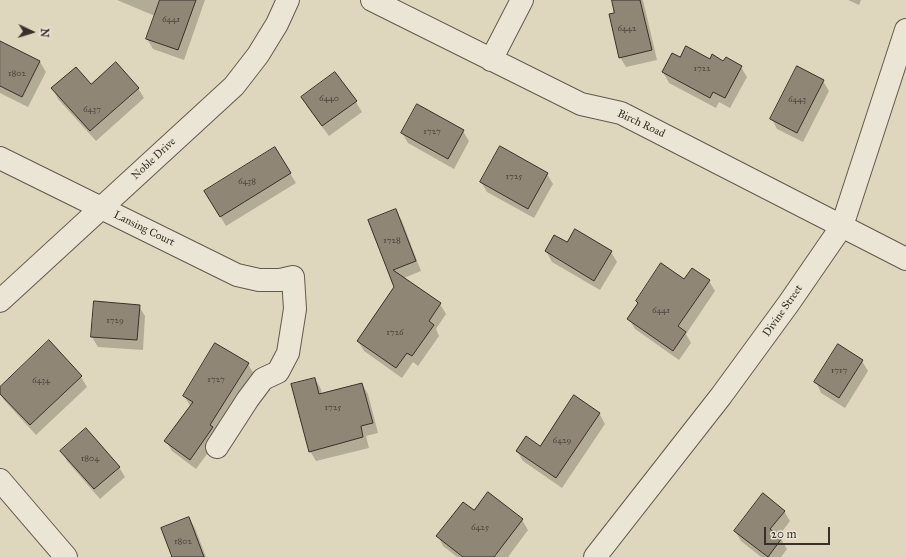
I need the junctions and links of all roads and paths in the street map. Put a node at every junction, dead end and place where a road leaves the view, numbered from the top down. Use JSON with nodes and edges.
{"nodes":[{"id":1,"x":288,"y":0,"type":"edge"},
{"id":2,"x":372,"y":0,"type":"edge"},
{"id":3,"x":522,"y":0,"type":"edge"},
{"id":4,"x":906,"y":30,"type":"edge"},
{"id":5,"x":492,"y":60,"type":"junction"},
{"id":6,"x":0,"y":158,"type":"edge"},
{"id":7,"x":101,"y":208,"type":"junction"},
{"id":8,"x":842,"y":226,"type":"junction"},
{"id":9,"x":906,"y":259,"type":"edge"},
{"id":10,"x":0,"y":301,"type":"edge"},
{"id":11,"x":216,"y":446,"type":"dead end"},
{"id":12,"x":0,"y":480,"type":"edge"},
{"id":13,"x":66,"y":557,"type":"edge"},
{"id":14,"x":595,"y":557,"type":"edge"}],
"edges":[{"from":1,"to":7,"type":"street","name":"Noble Drive"},
{"from":2,"to":5,"type":"street","name":"Birch Road"},
{"from":3,"to":5,"type":"street"},
{"from":4,"to":8,"type":"street","name":"Divine Street"},
{"from":5,"to":8,"type":"street","name":"Birch Road"},
{"from":6,"to":7,"type":"street","name":"Lansing Court"},
{"from":7,"to":10,"type":"street","name":"Noble Drive"},
{"from":7,"to":11,"type":"street","name":"Lansing Court"},
{"from":8,"to":9,"type":"street","name":"Birch Road"},
{"from":8,"to":14,"type":"street","name":"Divine Street"},
{"from":12,"to":13,"type":"street"}]}
